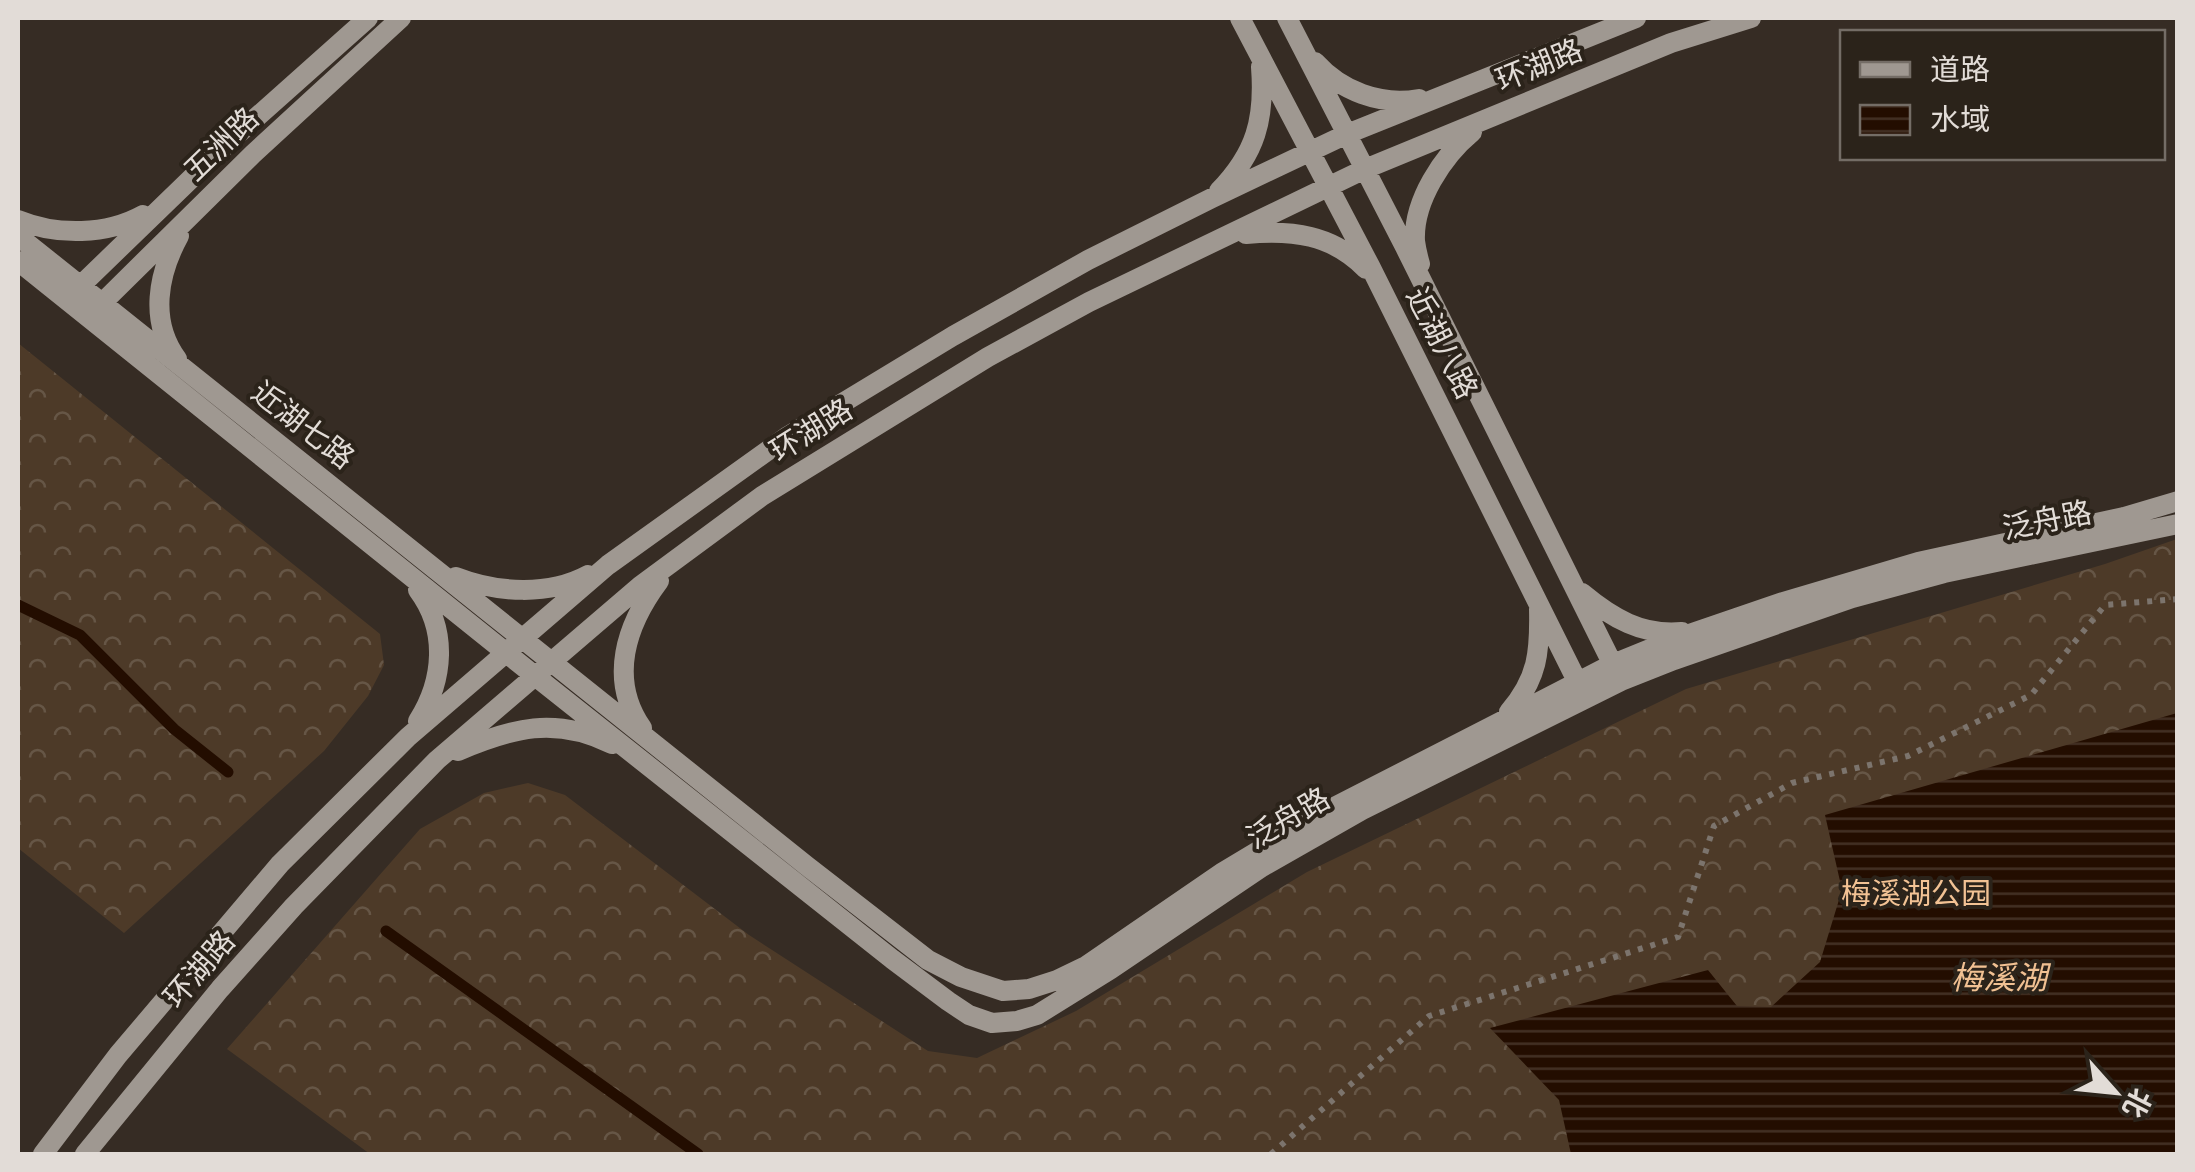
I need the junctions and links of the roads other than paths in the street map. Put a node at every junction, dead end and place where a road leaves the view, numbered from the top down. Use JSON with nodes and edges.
{"nodes":[{"id":1,"x":368,"y":18,"type":"edge"},
{"id":2,"x":402,"y":18,"type":"edge"},
{"id":3,"x":1240,"y":18,"type":"edge"},
{"id":4,"x":1287,"y":18,"type":"edge"},
{"id":5,"x":1636,"y":18,"type":"edge"},
{"id":6,"x":1751,"y":18,"type":"edge"},
{"id":7,"x":1302,"y":46,"type":"junction"},
{"id":8,"x":1260,"y":56,"type":"junction"},
{"id":9,"x":1460,"y":89,"type":"junction"},
{"id":10,"x":1489,"y":118,"type":"junction"},
{"id":11,"x":1347,"y":134,"type":"junction"},
{"id":12,"x":1310,"y":151,"type":"junction"},
{"id":13,"x":1365,"y":169,"type":"junction"},
{"id":14,"x":1328,"y":187,"type":"junction"},
{"id":15,"x":1212,"y":198,"type":"junction"},
{"id":16,"x":167,"y":201,"type":"junction"},
{"id":17,"x":194,"y":212,"type":"junction"},
{"id":18,"x":18,"y":220,"type":"edge"},
{"id":19,"x":18,"y":236,"type":"edge"},
{"id":20,"x":1229,"y":236,"type":"junction"},
{"id":21,"x":18,"y":261,"type":"edge"},
{"id":22,"x":1377,"y":280,"type":"junction"},
{"id":23,"x":1424,"y":286,"type":"junction"},
{"id":24,"x":73,"y":293,"type":"junction"},
{"id":25,"x":94,"y":310,"type":"junction"},
{"id":26,"x":184,"y":368,"type":"junction"},
{"id":27,"x":2178,"y":501,"type":"edge"},
{"id":28,"x":2178,"y":524,"type":"edge"},
{"id":29,"x":672,"y":563,"type":"junction"},
{"id":30,"x":608,"y":565,"type":"junction"},
{"id":31,"x":434,"y":567,"type":"junction"},
{"id":32,"x":401,"y":568,"type":"junction"},
{"id":33,"x":1575,"y":588,"type":"junction"},
{"id":34,"x":1538,"y":602,"type":"junction"},
{"id":35,"x":1704,"y":629,"type":"junction"},
{"id":36,"x":523,"y":638,"type":"junction"},
{"id":37,"x":506,"y":653,"type":"junction"},
{"id":38,"x":551,"y":661,"type":"junction"},
{"id":39,"x":1617,"y":673,"type":"junction"},
{"id":40,"x":535,"y":676,"type":"junction"},
{"id":41,"x":1581,"y":689,"type":"junction"},
{"id":42,"x":1503,"y":719,"type":"junction"},
{"id":43,"x":408,"y":737,"type":"junction"},
{"id":44,"x":648,"y":751,"type":"junction"},
{"id":45,"x":437,"y":760,"type":"junction"},
{"id":46,"x":43,"y":1154,"type":"edge"},
{"id":47,"x":84,"y":1154,"type":"edge"}],
"edges":[{"from":1,"to":16,"type":"street","name":"五洲路"},
{"from":2,"to":17,"type":"street","name":"五洲路"},
{"from":3,"to":8,"type":"street","name":"近湖八路"},
{"from":4,"to":7,"type":"street","name":"近湖八路"},
{"from":5,"to":9,"type":"street","name":"环湖路"},
{"from":6,"to":10,"type":"street","name":"环湖路"},
{"from":7,"to":9,"type":"street"},
{"from":7,"to":11,"type":"street","name":"近湖八路"},
{"from":8,"to":12,"type":"street","name":"近湖八路"},
{"from":8,"to":15,"type":"street"},
{"from":9,"to":11,"type":"street","name":"环湖路"},
{"from":10,"to":13,"type":"street","name":"环湖路"},
{"from":10,"to":23,"type":"street"},
{"from":11,"to":12,"type":"street","name":"环湖路"},
{"from":11,"to":13,"type":"street","name":"近湖八路"},
{"from":12,"to":14,"type":"street","name":"近湖八路"},
{"from":12,"to":15,"type":"street","name":"环湖路"},
{"from":13,"to":14,"type":"street","name":"环湖路"},
{"from":13,"to":23,"type":"street","name":"近湖八路"},
{"from":14,"to":20,"type":"street","name":"环湖路"},
{"from":14,"to":22,"type":"street","name":"近湖八路"},
{"from":15,"to":30,"type":"street","name":"环湖路"},
{"from":16,"to":18,"type":"street"},
{"from":16,"to":24,"type":"street","name":"五洲路"},
{"from":17,"to":25,"type":"street","name":"五洲路"},
{"from":17,"to":26,"type":"street"},
{"from":19,"to":24,"type":"street","name":"近湖七路"},
{"from":20,"to":22,"type":"street"},
{"from":20,"to":29,"type":"street","name":"环湖路"},
{"from":21,"to":24,"type":"street","name":"近湖七路"},
{"from":22,"to":34,"type":"street","name":"近湖八路"},
{"from":23,"to":33,"type":"street","name":"近湖八路"},
{"from":24,"to":25,"type":"street","name":"近湖七路"},
{"from":25,"to":26,"type":"street","name":"近湖七路"},
{"from":25,"to":32,"type":"street","name":"近湖七路"},
{"from":26,"to":31,"type":"street","name":"近湖七路"},
{"from":27,"to":35,"type":"street","name":"泛舟路"},
{"from":28,"to":39,"type":"street","name":"泛舟路"},
{"from":29,"to":38,"type":"street","name":"环湖路"},
{"from":29,"to":44,"type":"street"},
{"from":30,"to":31,"type":"street"},
{"from":30,"to":36,"type":"street","name":"环湖路"},
{"from":31,"to":36,"type":"street","name":"近湖七路"},
{"from":32,"to":37,"type":"street","name":"近湖七路"},
{"from":32,"to":43,"type":"street"},
{"from":33,"to":35,"type":"street"},
{"from":33,"to":39,"type":"street","name":"近湖八路"},
{"from":34,"to":41,"type":"street","name":"近湖八路"},
{"from":34,"to":42,"type":"street"},
{"from":35,"to":39,"type":"street","name":"泛舟路"},
{"from":36,"to":37,"type":"street","name":"环湖路"},
{"from":36,"to":38,"type":"street","name":"近湖七路"},
{"from":37,"to":40,"type":"street","name":"近湖七路"},
{"from":37,"to":43,"type":"street","name":"环湖路"},
{"from":38,"to":40,"type":"street","name":"环湖路"},
{"from":38,"to":44,"type":"street","name":"泛舟路"},
{"from":39,"to":41,"type":"street","name":"泛舟路"},
{"from":40,"to":44,"type":"street","name":"泛舟路"},
{"from":40,"to":45,"type":"street","name":"环湖路"},
{"from":41,"to":42,"type":"street","name":"泛舟路"},
{"from":41,"to":44,"type":"street","name":"泛舟路"},
{"from":42,"to":44,"type":"street","name":"泛舟路"},
{"from":43,"to":46,"type":"street","name":"环湖路"},
{"from":44,"to":45,"type":"street"},
{"from":45,"to":47,"type":"street","name":"环湖路"}]}
